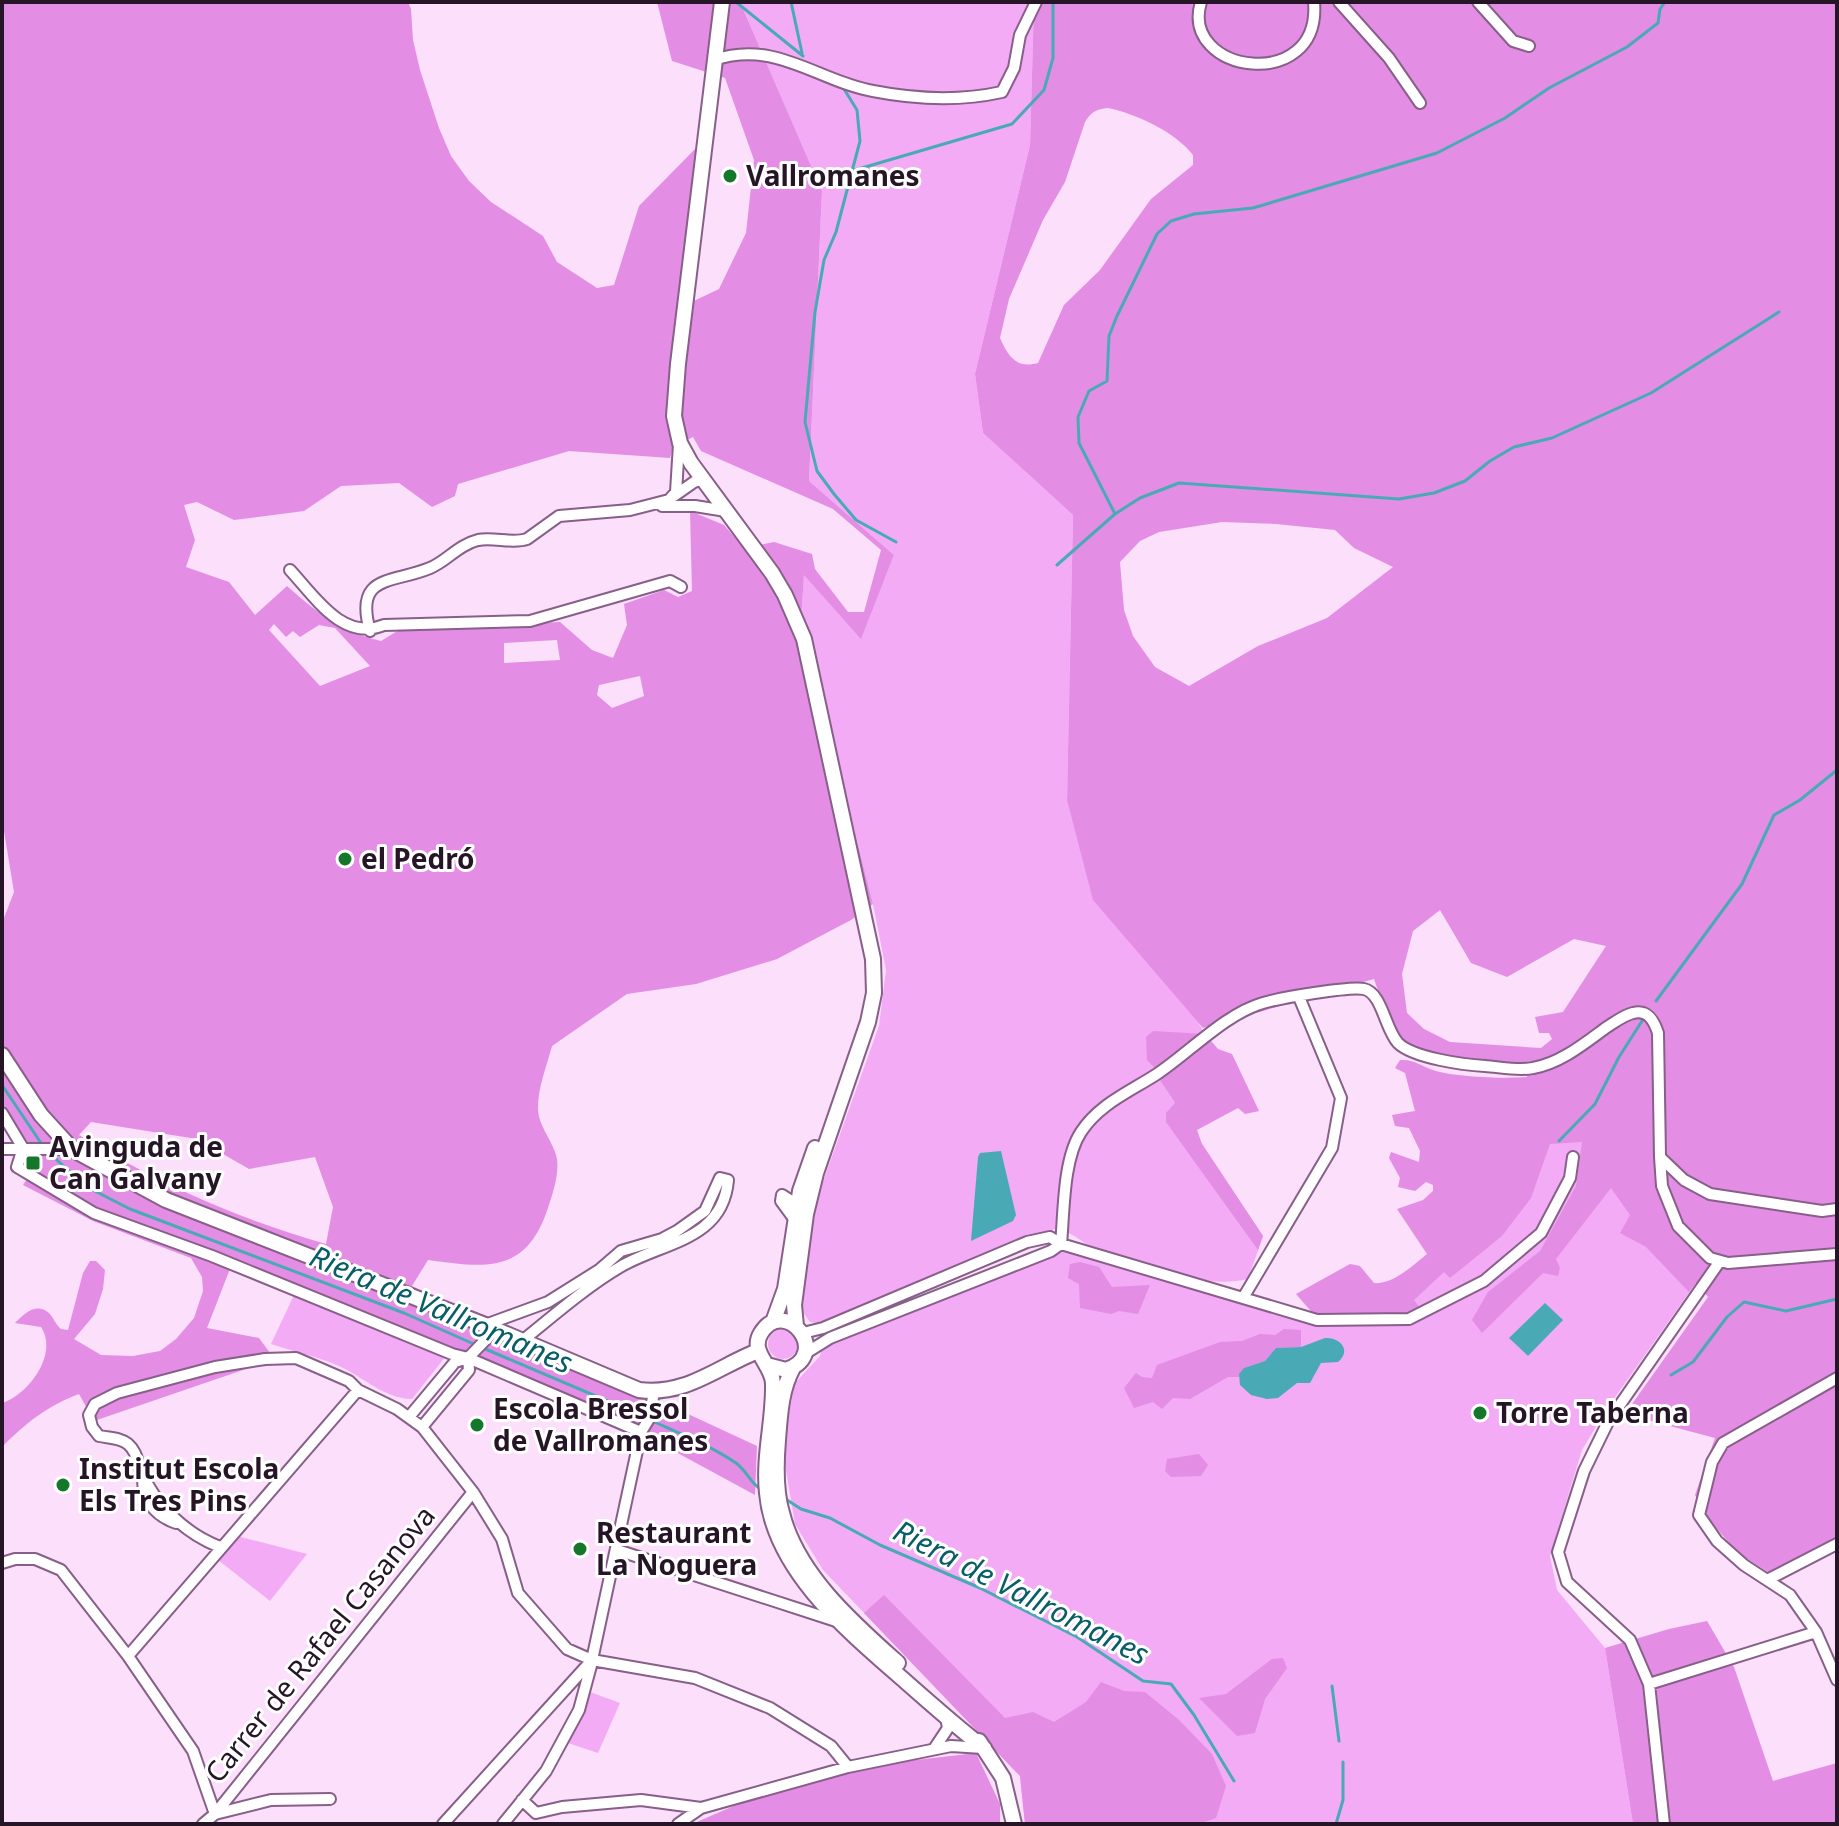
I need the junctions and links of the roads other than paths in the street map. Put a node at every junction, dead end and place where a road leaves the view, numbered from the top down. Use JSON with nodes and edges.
{"nodes":[{"id":1,"x":722,"y":2,"type":"edge"},
{"id":2,"x":1036,"y":2,"type":"edge"},
{"id":3,"x":1201,"y":2,"type":"edge"},
{"id":4,"x":1314,"y":2,"type":"edge"},
{"id":5,"x":1339,"y":2,"type":"edge"},
{"id":6,"x":1478,"y":2,"type":"edge"},
{"id":7,"x":1529,"y":46,"type":"dead end"},
{"id":8,"x":714,"y":60,"type":"junction"},
{"id":9,"x":1420,"y":103,"type":"dead end"},
{"id":10,"x":680,"y":443,"type":"junction"},
{"id":11,"x":696,"y":482,"type":"junction"},
{"id":12,"x":669,"y":500,"type":"junction"},
{"id":13,"x":652,"y":506,"type":"junction"},
{"id":14,"x":701,"y":507,"type":"junction"},
{"id":15,"x":726,"y":511,"type":"junction"},
{"id":16,"x":290,"y":570,"type":"dead end"},
{"id":17,"x":681,"y":587,"type":"dead end"},
{"id":18,"x":370,"y":631,"type":"junction"},
{"id":19,"x":1299,"y":997,"type":"junction"},
{"id":20,"x":862,"y":1042,"type":"junction"},
{"id":21,"x":2,"y":1055,"type":"edge"},
{"id":22,"x":2,"y":1113,"type":"edge"},
{"id":23,"x":23,"y":1148,"type":"junction"},
{"id":24,"x":2,"y":1149,"type":"edge"},
{"id":25,"x":72,"y":1149,"type":"junction"},
{"id":26,"x":1573,"y":1157,"type":"dead end"},
{"id":27,"x":1660,"y":1157,"type":"junction"},
{"id":28,"x":803,"y":1182,"type":"junction"},
{"id":29,"x":782,"y":1195,"type":"junction"},
{"id":30,"x":1837,"y":1209,"type":"edge"},
{"id":31,"x":800,"y":1212,"type":"junction"},
{"id":32,"x":1061,"y":1244,"type":"junction"},
{"id":33,"x":1837,"y":1254,"type":"edge"},
{"id":34,"x":1720,"y":1261,"type":"junction"},
{"id":35,"x":1243,"y":1298,"type":"junction"},
{"id":36,"x":513,"y":1316,"type":"junction"},
{"id":37,"x":773,"y":1322,"type":"junction"},
{"id":38,"x":539,"y":1327,"type":"junction"},
{"id":39,"x":490,"y":1328,"type":"junction"},
{"id":40,"x":800,"y":1330,"type":"junction"},
{"id":41,"x":518,"y":1339,"type":"junction"},
{"id":42,"x":547,"y":1351,"type":"junction"},
{"id":43,"x":758,"y":1351,"type":"junction"},
{"id":44,"x":806,"y":1353,"type":"junction"},
{"id":45,"x":468,"y":1358,"type":"junction"},
{"id":46,"x":767,"y":1365,"type":"junction"},
{"id":47,"x":793,"y":1368,"type":"junction"},
{"id":48,"x":1837,"y":1378,"type":"edge"},
{"id":49,"x":358,"y":1390,"type":"junction"},
{"id":50,"x":654,"y":1392,"type":"junction"},
{"id":51,"x":409,"y":1417,"type":"junction"},
{"id":52,"x":422,"y":1427,"type":"junction"},
{"id":53,"x":641,"y":1432,"type":"junction"},
{"id":54,"x":771,"y":1472,"type":"junction"},
{"id":55,"x":473,"y":1492,"type":"junction"},
{"id":56,"x":1837,"y":1544,"type":"edge"},
{"id":57,"x":220,"y":1547,"type":"junction"},
{"id":58,"x":617,"y":1550,"type":"junction"},
{"id":59,"x":2,"y":1563,"type":"edge"},
{"id":60,"x":1767,"y":1580,"type":"junction"},
{"id":61,"x":840,"y":1614,"type":"junction"},
{"id":62,"x":1816,"y":1632,"type":"junction"},
{"id":63,"x":128,"y":1656,"type":"junction"},
{"id":64,"x":592,"y":1660,"type":"junction"},
{"id":65,"x":1837,"y":1680,"type":"edge"},
{"id":66,"x":1649,"y":1684,"type":"junction"},
{"id":67,"x":946,"y":1717,"type":"junction"},
{"id":68,"x":984,"y":1748,"type":"junction"},
{"id":69,"x":934,"y":1749,"type":"junction"},
{"id":70,"x":848,"y":1767,"type":"junction"},
{"id":71,"x":330,"y":1799,"type":"dead end"},
{"id":72,"x":522,"y":1800,"type":"junction"},
{"id":73,"x":701,"y":1808,"type":"junction"},
{"id":74,"x":215,"y":1814,"type":"junction"},
{"id":75,"x":203,"y":1824,"type":"edge"},
{"id":76,"x":443,"y":1824,"type":"edge"},
{"id":77,"x":503,"y":1824,"type":"edge"},
{"id":78,"x":678,"y":1824,"type":"edge"},
{"id":79,"x":1014,"y":1824,"type":"edge"},
{"id":80,"x":1664,"y":1824,"type":"edge"}],
"edges":[{"from":1,"to":8,"type":"main road"},
{"from":2,"to":8,"type":"street"},
{"from":3,"to":4,"type":"street"},
{"from":5,"to":9,"type":"street"},
{"from":6,"to":7,"type":"street"},
{"from":8,"to":10,"type":"main road"},
{"from":10,"to":11,"type":"main road"},
{"from":10,"to":12,"type":"street"},
{"from":11,"to":12,"type":"street"},
{"from":11,"to":14,"type":"street"},
{"from":11,"to":15,"type":"main road"},
{"from":12,"to":13,"type":"street"},
{"from":13,"to":14,"type":"street"},
{"from":13,"to":18,"type":"street"},
{"from":14,"to":15,"type":"street"},
{"from":15,"to":20,"type":"main road"},
{"from":16,"to":18,"type":"street"},
{"from":17,"to":18,"type":"street"},
{"from":19,"to":27,"type":"street"},
{"from":19,"to":32,"type":"street"},
{"from":19,"to":35,"type":"street"},
{"from":20,"to":28,"type":"main road"},
{"from":20,"to":31,"type":"main road"},
{"from":21,"to":25,"type":"main road"},
{"from":22,"to":23,"type":"street"},
{"from":23,"to":24,"type":"street"},
{"from":23,"to":25,"type":"street"},
{"from":23,"to":45,"type":"street"},
{"from":25,"to":39,"type":"main road"},
{"from":26,"to":35,"type":"street"},
{"from":27,"to":30,"type":"street"},
{"from":27,"to":34,"type":"street"},
{"from":28,"to":29,"type":"street"},
{"from":28,"to":31,"type":"main road"},
{"from":29,"to":31,"type":"street"},
{"from":29,"to":31,"type":"street"},
{"from":31,"to":37,"type":"main road"},
{"from":31,"to":40,"type":"main road"},
{"from":32,"to":35,"type":"street"},
{"from":32,"to":40,"type":"street"},
{"from":32,"to":44,"type":"street"},
{"from":33,"to":34,"type":"street"},
{"from":34,"to":66,"type":"street"},
{"from":36,"to":38,"type":"street"},
{"from":36,"to":39,"type":"street"},
{"from":36,"to":41,"type":"street"},
{"from":37,"to":40,"type":"main road"},
{"from":37,"to":43,"type":"main road"},
{"from":38,"to":41,"type":"street"},
{"from":38,"to":42,"type":"street"},
{"from":39,"to":41,"type":"main road"},
{"from":39,"to":45,"type":"street"},
{"from":40,"to":44,"type":"main road"},
{"from":41,"to":42,"type":"main road"},
{"from":42,"to":50,"type":"main road"},
{"from":43,"to":46,"type":"main road"},
{"from":43,"to":50,"type":"main road"},
{"from":44,"to":47,"type":"main road"},
{"from":45,"to":51,"type":"street"},
{"from":45,"to":52,"type":"street"},
{"from":45,"to":53,"type":"street"},
{"from":46,"to":47,"type":"main road"},
{"from":46,"to":54,"type":"main road"},
{"from":47,"to":54,"type":"main road"},
{"from":48,"to":60,"type":"street"},
{"from":49,"to":51,"type":"street"},
{"from":49,"to":57,"type":"street"},
{"from":49,"to":57,"type":"street"},
{"from":50,"to":53,"type":"street"},
{"from":51,"to":52,"type":"street"},
{"from":52,"to":55,"type":"street"},
{"from":53,"to":58,"type":"street"},
{"from":54,"to":61,"type":"main road"},
{"from":55,"to":64,"type":"street"},
{"from":55,"to":74,"type":"street","name":"Carrer de Rafael Casanova"},
{"from":56,"to":60,"type":"street"},
{"from":57,"to":63,"type":"street"},
{"from":58,"to":61,"type":"street"},
{"from":58,"to":64,"type":"street"},
{"from":59,"to":63,"type":"street"},
{"from":60,"to":62,"type":"street"},
{"from":61,"to":67,"type":"main road"},
{"from":61,"to":68,"type":"main road"},
{"from":62,"to":65,"type":"street"},
{"from":62,"to":66,"type":"street"},
{"from":63,"to":74,"type":"street"},
{"from":64,"to":70,"type":"street"},
{"from":64,"to":72,"type":"street"},
{"from":64,"to":76,"type":"street"},
{"from":66,"to":80,"type":"street"},
{"from":67,"to":68,"type":"main road"},
{"from":67,"to":69,"type":"street"},
{"from":68,"to":69,"type":"street"},
{"from":68,"to":79,"type":"main road"},
{"from":69,"to":70,"type":"street"},
{"from":70,"to":73,"type":"street"},
{"from":71,"to":74,"type":"street"},
{"from":72,"to":73,"type":"street"},
{"from":72,"to":77,"type":"street"},
{"from":73,"to":78,"type":"street"},
{"from":74,"to":75,"type":"street","name":"Carrer de Rafael Casanova"}]}
